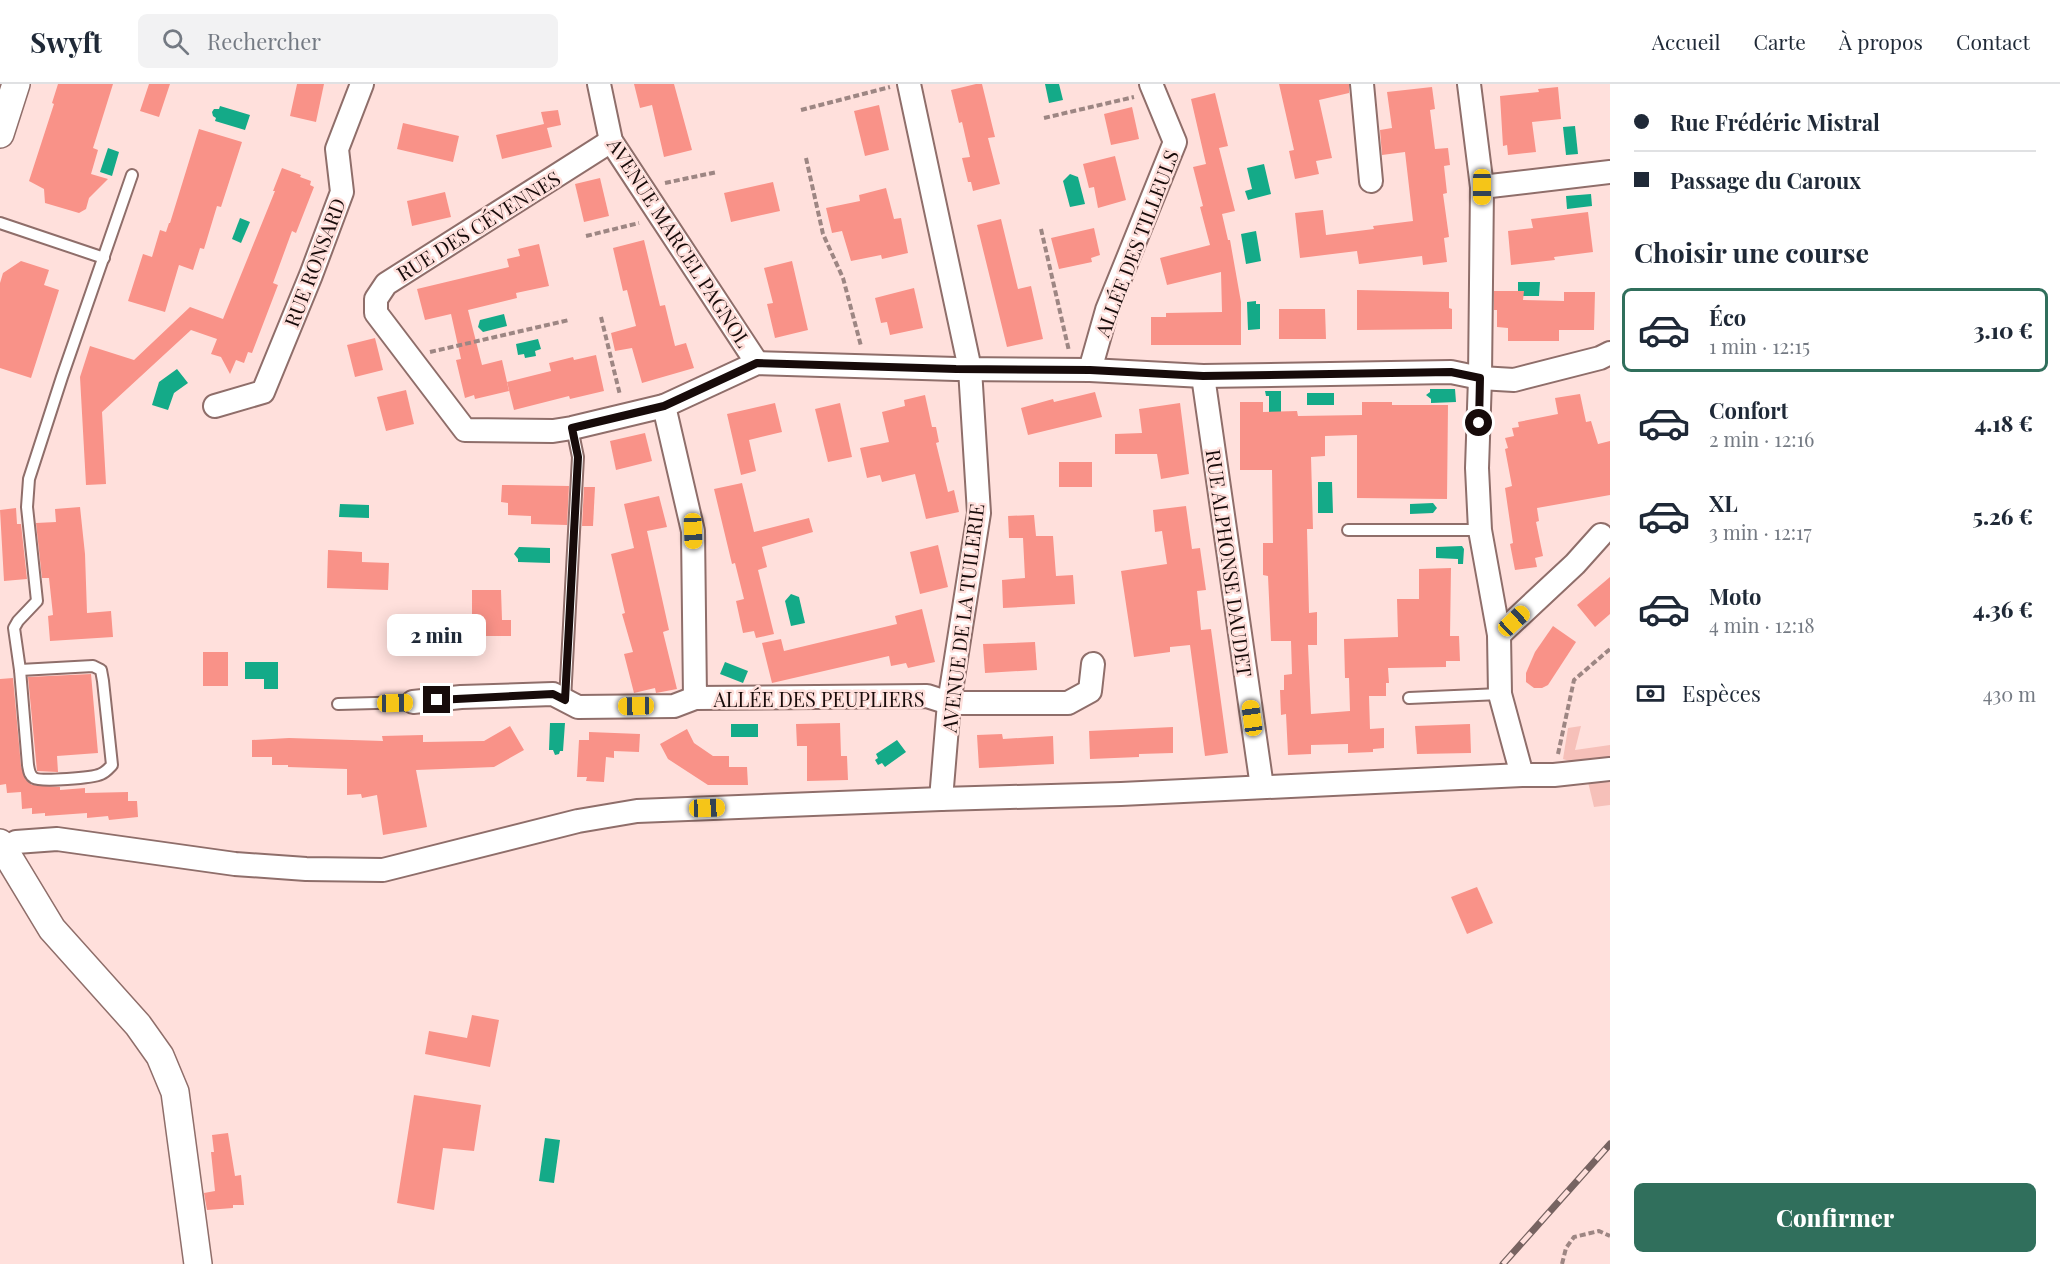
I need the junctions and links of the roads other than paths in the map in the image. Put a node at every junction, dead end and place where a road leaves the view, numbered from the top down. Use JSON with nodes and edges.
{"nodes":[{"id":1,"x":16,"y":84,"type":"edge"},
{"id":2,"x":362,"y":84,"type":"edge"},
{"id":3,"x":599,"y":84,"type":"edge"},
{"id":4,"x":909,"y":84,"type":"edge"},
{"id":5,"x":1362,"y":84,"type":"edge"},
{"id":6,"x":1469,"y":84,"type":"edge"},
{"id":7,"x":1152,"y":88,"type":"edge"},
{"id":8,"x":0,"y":134,"type":"edge"},
{"id":9,"x":611,"y":141,"type":"junction"},
{"id":10,"x":1610,"y":172,"type":"edge"},
{"id":11,"x":132,"y":175,"type":"dead end"},
{"id":12,"x":1371,"y":181,"type":"dead end"},
{"id":13,"x":1482,"y":187,"type":"junction"},
{"id":14,"x":0,"y":223,"type":"edge"},
{"id":15,"x":104,"y":258,"type":"junction"},
{"id":16,"x":1610,"y":353,"type":"edge"},
{"id":17,"x":757,"y":363,"type":"junction"},
{"id":18,"x":970,"y":369,"type":"junction"},
{"id":19,"x":1081,"y":370,"type":"junction"},
{"id":20,"x":1203,"y":376,"type":"junction"},
{"id":21,"x":1480,"y":378,"type":"junction"},
{"id":22,"x":215,"y":406,"type":"dead end"},
{"id":23,"x":664,"y":406,"type":"junction"},
{"id":24,"x":572,"y":428,"type":"junction"},
{"id":25,"x":1348,"y":530,"type":"dead end"},
{"id":26,"x":1480,"y":530,"type":"junction"},
{"id":27,"x":1601,"y":535,"type":"dead end"},
{"id":28,"x":1499,"y":635,"type":"junction"},
{"id":29,"x":1094,"y":664,"type":"dead end"},
{"id":30,"x":20,"y":670,"type":"junction"},
{"id":31,"x":1500,"y":694,"type":"junction"},
{"id":32,"x":695,"y":698,"type":"junction"},
{"id":33,"x":1409,"y":698,"type":"dead end"},
{"id":34,"x":565,"y":700,"type":"junction"},
{"id":35,"x":414,"y":702,"type":"joint"},
{"id":36,"x":949,"y":703,"type":"junction"},
{"id":37,"x":338,"y":704,"type":"dead end"},
{"id":38,"x":1610,"y":769,"type":"edge"},
{"id":39,"x":1522,"y":775,"type":"junction"},
{"id":40,"x":1262,"y":787,"type":"junction"},
{"id":41,"x":941,"y":799,"type":"junction"},
{"id":42,"x":2,"y":846,"type":"edge"},
{"id":43,"x":198,"y":1264,"type":"edge"}],
"edges":[{"from":1,"to":8,"type":"street"},
{"from":2,"to":22,"type":"street","name":"RUE RONSARD"},
{"from":3,"to":9,"type":"street","name":"AVENUE MARCEL PAGNOL"},
{"from":4,"to":18,"type":"street","name":"AVENUE DE LA TUILERIE"},
{"from":5,"to":12,"type":"street"},
{"from":6,"to":13,"type":"street"},
{"from":7,"to":19,"type":"street","name":"ALLÉE DES TILLEULS"},
{"from":9,"to":17,"type":"street","name":"AVENUE MARCEL PAGNOL"},
{"from":9,"to":24,"type":"street","name":"RUE DES CÉVENNES"},
{"from":10,"to":13,"type":"street"},
{"from":11,"to":15,"type":"lane"},
{"from":13,"to":21,"type":"street"},
{"from":14,"to":15,"type":"lane"},
{"from":15,"to":30,"type":"lane"},
{"from":16,"to":21,"type":"street","name":"RUE DES CÉVENNES"},
{"from":17,"to":18,"type":"street","name":"RUE DES CÉVENNES"},
{"from":17,"to":23,"type":"street","name":"RUE DES CÉVENNES"},
{"from":18,"to":19,"type":"street","name":"RUE DES CÉVENNES"},
{"from":18,"to":36,"type":"street","name":"AVENUE DE LA TUILERIE"},
{"from":19,"to":20,"type":"street","name":"RUE DES CÉVENNES"},
{"from":20,"to":21,"type":"street","name":"RUE DES CÉVENNES"},
{"from":20,"to":40,"type":"street","name":"RUE ALPHONSE DAUDET"},
{"from":21,"to":26,"type":"street"},
{"from":23,"to":24,"type":"street","name":"RUE DES CÉVENNES"},
{"from":23,"to":32,"type":"street","name":"ALLÉE DES PEUPLIERS"},
{"from":24,"to":34,"type":"lane"},
{"from":25,"to":26,"type":"lane"},
{"from":26,"to":28,"type":"street"},
{"from":27,"to":28,"type":"street"},
{"from":28,"to":31,"type":"street"},
{"from":29,"to":36,"type":"street","name":"ALLÉE DES PEUPLIERS"},
{"from":30,"to":30,"type":"lane"},
{"from":31,"to":33,"type":"lane"},
{"from":31,"to":39,"type":"street"},
{"from":32,"to":34,"type":"street"},
{"from":32,"to":36,"type":"street","name":"ALLÉE DES PEUPLIERS"},
{"from":34,"to":35,"type":"street"},
{"from":35,"to":37,"type":"lane"},
{"from":36,"to":41,"type":"street","name":"AVENUE DE LA TUILERIE"},
{"from":38,"to":39,"type":"street"},
{"from":39,"to":40,"type":"street"},
{"from":40,"to":41,"type":"street"},
{"from":41,"to":42,"type":"street"},
{"from":42,"to":43,"type":"street"}]}
